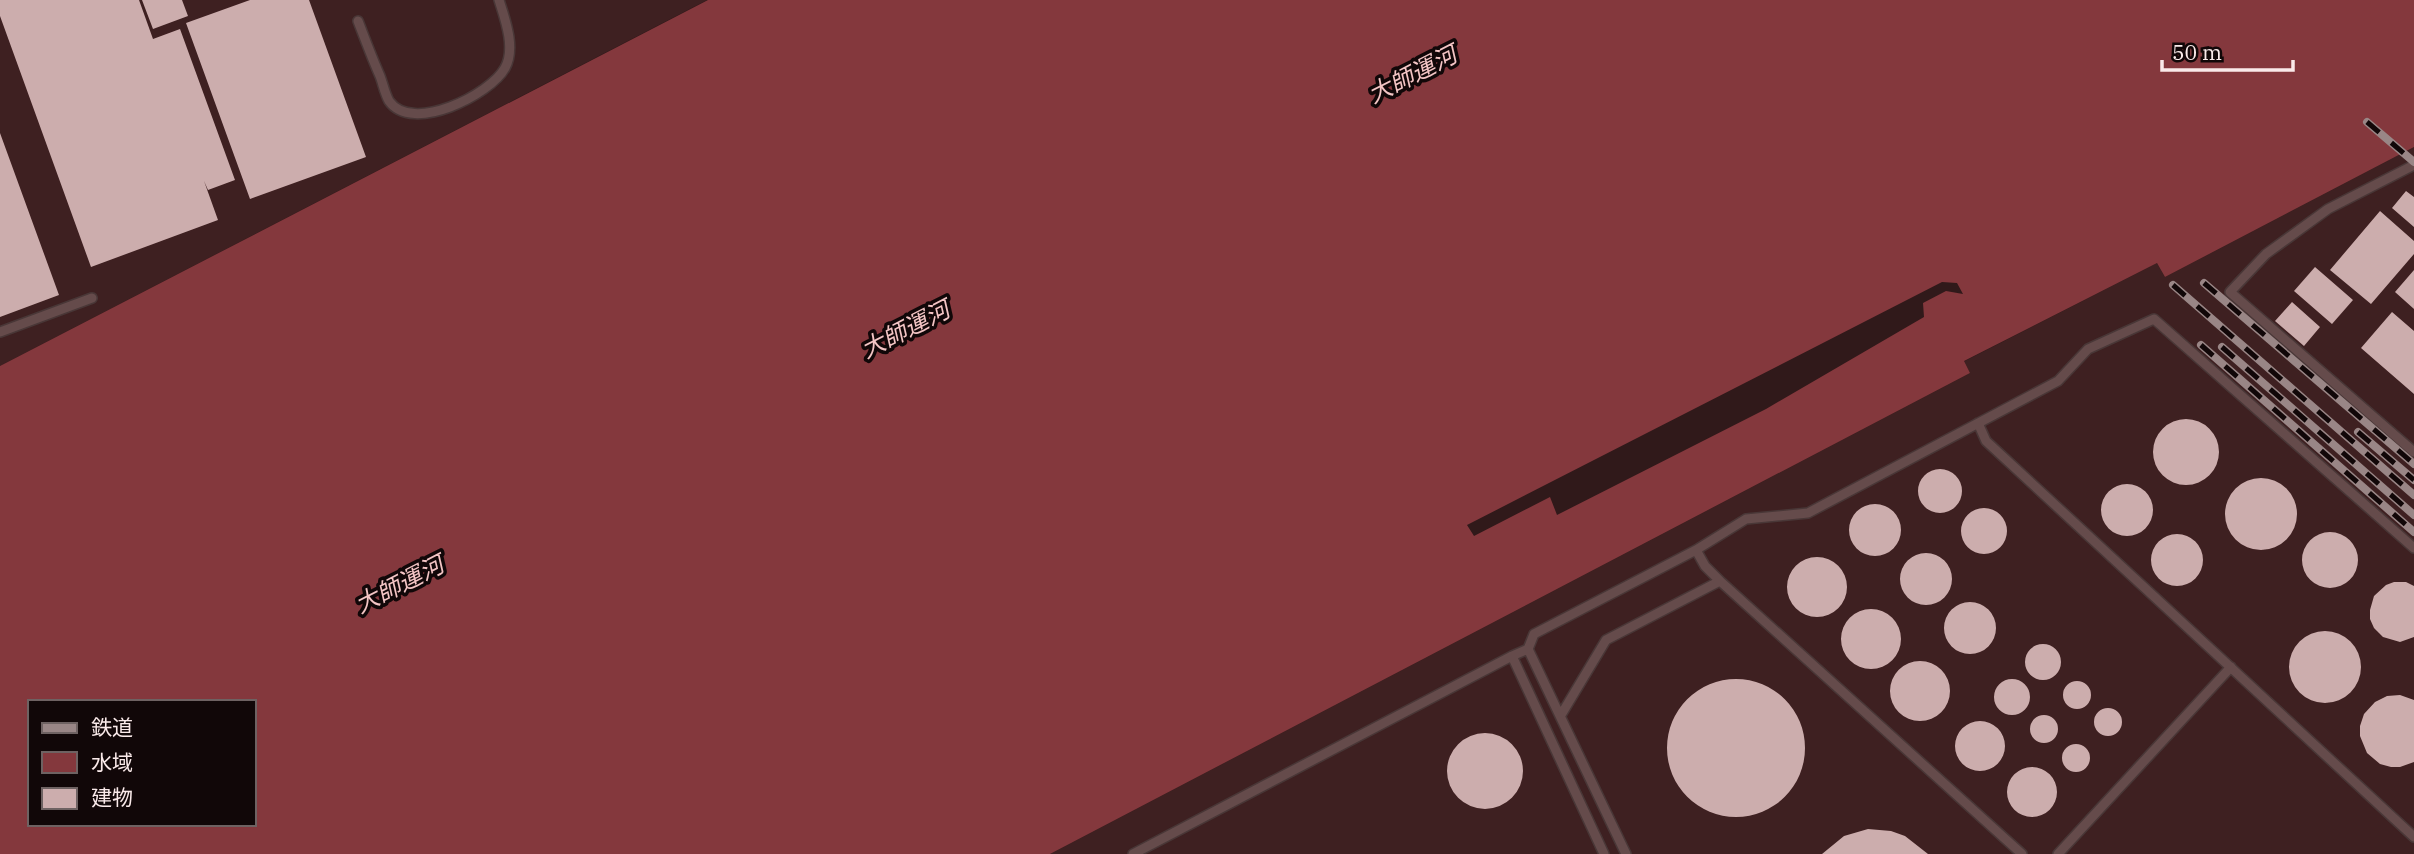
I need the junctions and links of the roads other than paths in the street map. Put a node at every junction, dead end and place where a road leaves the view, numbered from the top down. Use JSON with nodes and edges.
{"nodes":[{"id":1,"x":499,"y":0,"type":"edge"},
{"id":2,"x":358,"y":21,"type":"dead end"},
{"id":3,"x":2414,"y":165,"type":"edge"},
{"id":4,"x":92,"y":298,"type":"dead end"},
{"id":5,"x":0,"y":332,"type":"edge"},
{"id":6,"x":1978,"y":423,"type":"junction"},
{"id":7,"x":2414,"y":453,"type":"edge"},
{"id":8,"x":2414,"y":548,"type":"edge"},
{"id":9,"x":1696,"y":550,"type":"junction"},
{"id":10,"x":1720,"y":581,"type":"junction"},
{"id":11,"x":1528,"y":649,"type":"junction"},
{"id":12,"x":1511,"y":656,"type":"junction"},
{"id":13,"x":2231,"y":667,"type":"junction"},
{"id":14,"x":1561,"y":715,"type":"junction"},
{"id":15,"x":2414,"y":837,"type":"edge"},
{"id":16,"x":1133,"y":854,"type":"edge"},
{"id":17,"x":1604,"y":854,"type":"edge"},
{"id":18,"x":1626,"y":854,"type":"edge"},
{"id":19,"x":2022,"y":854,"type":"edge"},
{"id":20,"x":2058,"y":854,"type":"edge"}],
"edges":[{"from":1,"to":2,"type":"lane"},
{"from":3,"to":7,"type":"lane"},
{"from":4,"to":5,"type":"lane"},
{"from":6,"to":8,"type":"lane"},
{"from":6,"to":9,"type":"lane"},
{"from":6,"to":13,"type":"lane"},
{"from":9,"to":10,"type":"lane"},
{"from":9,"to":11,"type":"lane"},
{"from":10,"to":14,"type":"lane"},
{"from":10,"to":19,"type":"lane"},
{"from":11,"to":12,"type":"lane"},
{"from":11,"to":14,"type":"lane"},
{"from":12,"to":16,"type":"lane"},
{"from":12,"to":17,"type":"lane"},
{"from":13,"to":15,"type":"lane"},
{"from":13,"to":20,"type":"lane"},
{"from":14,"to":18,"type":"lane"}]}
